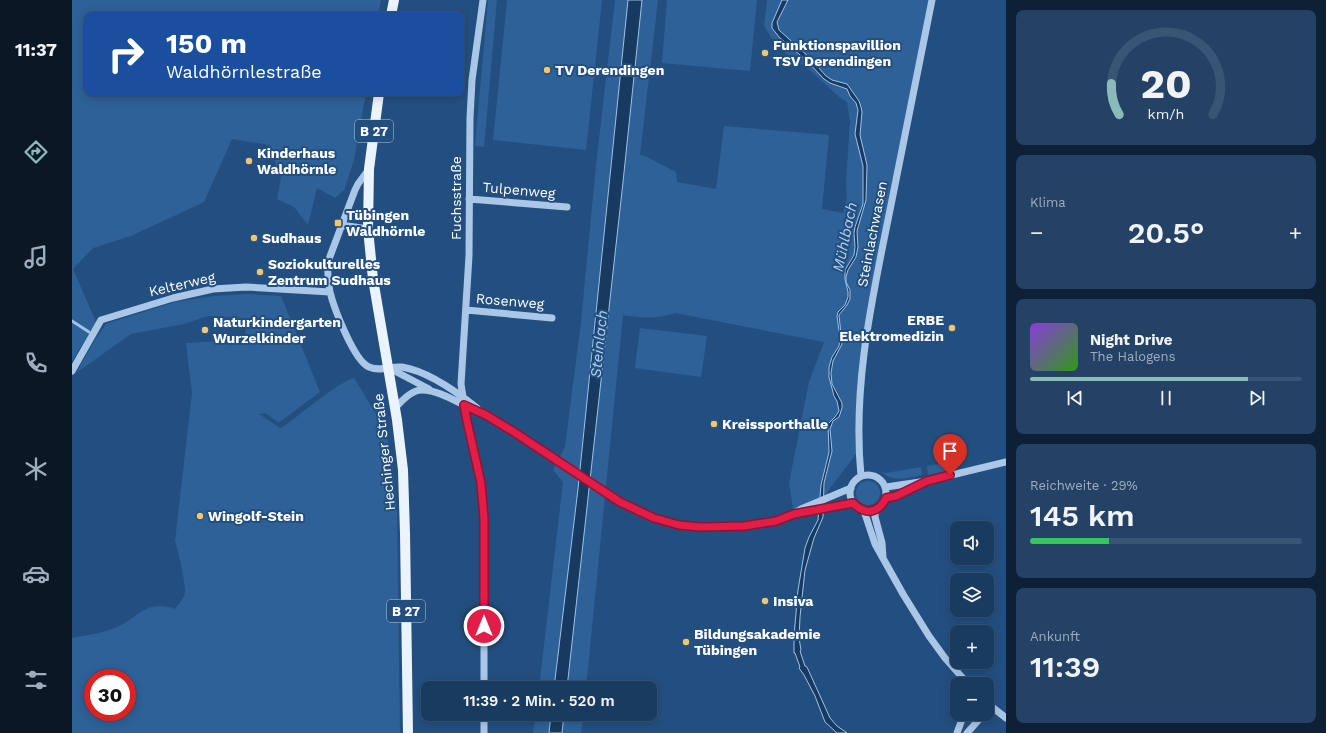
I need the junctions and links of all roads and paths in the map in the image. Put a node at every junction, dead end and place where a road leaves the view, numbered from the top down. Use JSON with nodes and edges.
{"nodes":[{"id":1,"x":394,"y":0,"type":"edge"},
{"id":2,"x":483,"y":0,"type":"edge"},
{"id":3,"x":932,"y":0,"type":"edge"},
{"id":4,"x":392,"y":12,"type":"edge"},
{"id":5,"x":379,"y":96,"type":"edge"},
{"id":6,"x":369,"y":169,"type":"junction"},
{"id":7,"x":469,"y":199,"type":"junction"},
{"id":8,"x":567,"y":207,"type":"dead end"},
{"id":9,"x":341,"y":225,"type":"junction"},
{"id":10,"x":368,"y":229,"type":"junction"},
{"id":11,"x":330,"y":292,"type":"junction"},
{"id":12,"x":466,"y":310,"type":"junction"},
{"id":13,"x":552,"y":318,"type":"dead end"},
{"id":14,"x":388,"y":368,"type":"junction"},
{"id":15,"x":72,"y":371,"type":"edge"},
{"id":16,"x":434,"y":391,"type":"junction"},
{"id":17,"x":463,"y":397,"type":"junction"},
{"id":18,"x":464,"y":405,"type":"junction"},
{"id":19,"x":396,"y":408,"type":"junction"},
{"id":20,"x":486,"y":415,"type":"junction"},
{"id":21,"x":1006,"y":462,"type":"edge"},
{"id":22,"x":861,"y":476,"type":"junction"},
{"id":23,"x":927,"y":481,"type":"junction"},
{"id":24,"x":886,"y":487,"type":"junction"},
{"id":25,"x":851,"y":488,"type":"junction"},
{"id":26,"x":886,"y":498,"type":"junction"},
{"id":27,"x":853,"y":503,"type":"junction"},
{"id":28,"x":794,"y":514,"type":"junction"},
{"id":29,"x":865,"y":514,"type":"junction"},
{"id":30,"x":875,"y":514,"type":"junction"},
{"id":31,"x":879,"y":543,"type":"junction"},
{"id":32,"x":962,"y":677,"type":"edge"},
{"id":33,"x":484,"y":681,"type":"edge"},
{"id":34,"x":994,"y":710,"type":"edge"},
{"id":35,"x":1006,"y":718,"type":"edge"},
{"id":36,"x":484,"y":721,"type":"edge"},
{"id":37,"x":961,"y":721,"type":"edge"},
{"id":38,"x":978,"y":721,"type":"edge"},
{"id":39,"x":408,"y":733,"type":"edge"},
{"id":40,"x":484,"y":733,"type":"edge"},
{"id":41,"x":957,"y":733,"type":"edge"},
{"id":42,"x":967,"y":733,"type":"edge"}],
"edges":[{"from":1,"to":4,"type":"main road"},
{"from":2,"to":7,"type":"street","name":"Fuchsstraße"},
{"from":3,"to":22,"type":"street","name":"Steinlachwasen"},
{"from":5,"to":6,"type":"main road","name":"Hechinger Straße","number":"B 27"},
{"from":6,"to":9,"type":"street","name":"Hechinger Straße"},
{"from":6,"to":10,"type":"main road","name":"Hechinger Straße","number":"B 27"},
{"from":7,"to":8,"type":"street","name":"Tulpenweg"},
{"from":7,"to":12,"type":"street","name":"Fuchsstraße"},
{"from":9,"to":10,"type":"street"},
{"from":9,"to":11,"type":"street","name":"Hechinger Straße"},
{"from":10,"to":14,"type":"main road","name":"Hechinger Straße","number":"B 27"},
{"from":11,"to":14,"type":"street","name":"Hechinger Straße"},
{"from":11,"to":15,"type":"street","name":"Kelterweg"},
{"from":12,"to":13,"type":"street","name":"Rosenweg"},
{"from":12,"to":17,"type":"street","name":"Fuchsstraße"},
{"from":14,"to":16,"type":"street"},
{"from":14,"to":17,"type":"street"},
{"from":14,"to":19,"type":"main road","name":"Hechinger Straße","number":"B 27"},
{"from":16,"to":18,"type":"street"},
{"from":16,"to":19,"type":"street"},
{"from":17,"to":18,"type":"street","name":"Fuchsstraße"},
{"from":17,"to":20,"type":"street"},
{"from":18,"to":20,"type":"street"},
{"from":18,"to":33,"type":"street","name":"Fuchsstraße"},
{"from":19,"to":39,"type":"main road","name":"Hechinger Straße","number":"B 27"},
{"from":20,"to":28,"type":"street"},
{"from":21,"to":23,"type":"street"},
{"from":22,"to":24,"type":"street"},
{"from":22,"to":25,"type":"street"},
{"from":23,"to":24,"type":"street"},
{"from":23,"to":26,"type":"street"},
{"from":24,"to":26,"type":"street"},
{"from":25,"to":27,"type":"street"},
{"from":25,"to":28,"type":"street"},
{"from":26,"to":30,"type":"street"},
{"from":27,"to":28,"type":"street"},
{"from":27,"to":29,"type":"street"},
{"from":29,"to":30,"type":"street"},
{"from":29,"to":31,"type":"street"},
{"from":30,"to":31,"type":"street"},
{"from":31,"to":32,"type":"street"},
{"from":34,"to":35,"type":"street"},
{"from":36,"to":40,"type":"street"},
{"from":37,"to":41,"type":"street"},
{"from":38,"to":42,"type":"street"}]}
